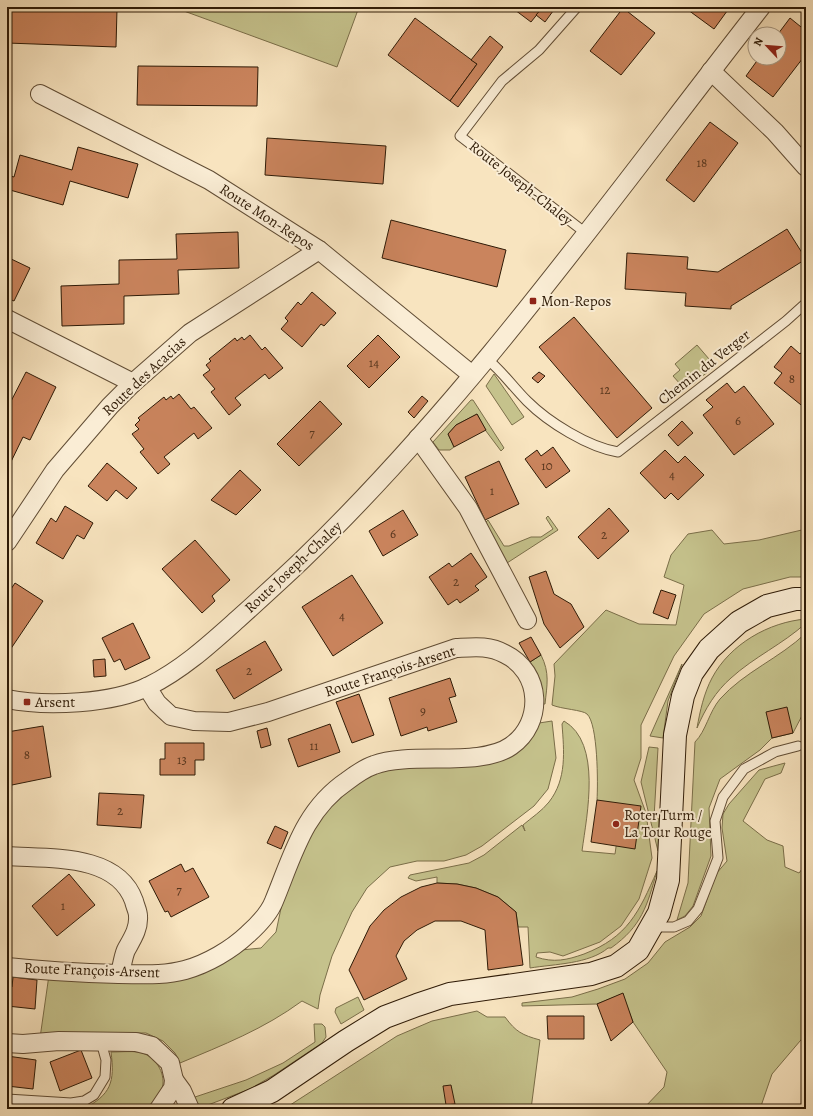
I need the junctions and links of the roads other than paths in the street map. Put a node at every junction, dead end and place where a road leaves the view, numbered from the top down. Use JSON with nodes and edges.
{"nodes":[{"id":1,"x":577,"y":7,"type":"edge"},
{"id":2,"x":760,"y":7,"type":"edge"},
{"id":3,"x":711,"y":71,"type":"junction"},
{"id":4,"x":40,"y":94,"type":"dead end"},
{"id":5,"x":806,"y":167,"type":"edge"},
{"id":6,"x":586,"y":234,"type":"junction"},
{"id":7,"x":319,"y":250,"type":"junction"},
{"id":8,"x":806,"y":303,"type":"edge"},
{"id":9,"x":7,"y":319,"type":"edge"},
{"id":10,"x":486,"y":358,"type":"junction"},
{"id":11,"x":472,"y":375,"type":"junction"},
{"id":12,"x":133,"y":383,"type":"junction"},
{"id":13,"x":418,"y":438,"type":"junction"},
{"id":14,"x":7,"y":542,"type":"edge"},
{"id":15,"x":806,"y":599,"type":"edge"},
{"id":16,"x":527,"y":620,"type":"dead end"},
{"id":17,"x":147,"y":687,"type":"junction"},
{"id":18,"x":7,"y":699,"type":"edge"},
{"id":19,"x":798,"y":746,"type":"dead end"},
{"id":20,"x":7,"y":856,"type":"edge"},
{"id":21,"x":652,"y":926,"type":"junction"},
{"id":22,"x":7,"y":967,"type":"edge"},
{"id":23,"x":120,"y":974,"type":"junction"},
{"id":24,"x":101,"y":1042,"type":"junction"},
{"id":25,"x":7,"y":1043,"type":"edge"},
{"id":26,"x":174,"y":1080,"type":"junction"},
{"id":27,"x":7,"y":1099,"type":"edge"},
{"id":28,"x":159,"y":1109,"type":"edge"},
{"id":29,"x":190,"y":1109,"type":"edge"},
{"id":30,"x":234,"y":1109,"type":"edge"}],
"edges":[{"from":1,"to":6,"type":"lane","name":"Route Joseph-Chaley"},
{"from":2,"to":3,"type":"street","name":"Route Joseph-Chaley"},
{"from":3,"to":5,"type":"street"},
{"from":3,"to":6,"type":"street","name":"Route Joseph-Chaley"},
{"from":4,"to":7,"type":"street","name":"Route Mon-Repos"},
{"from":6,"to":10,"type":"street","name":"Route Joseph-Chaley"},
{"from":7,"to":11,"type":"street","name":"Route Mon-Repos"},
{"from":7,"to":12,"type":"street","name":"Route des Acacias"},
{"from":8,"to":10,"type":"lane","name":"Chemin du Verger"},
{"from":9,"to":12,"type":"street"},
{"from":10,"to":11,"type":"street","name":"Route Joseph-Chaley"},
{"from":11,"to":13,"type":"street","name":"Route Joseph-Chaley"},
{"from":12,"to":14,"type":"street","name":"Route des Acacias"},
{"from":13,"to":16,"type":"street"},
{"from":13,"to":17,"type":"street","name":"Route Joseph-Chaley"},
{"from":15,"to":21,"type":"main road"},
{"from":17,"to":18,"type":"street","name":"Route Joseph-Chaley"},
{"from":17,"to":23,"type":"street","name":"Route François-Arsent"},
{"from":19,"to":21,"type":"lane"},
{"from":20,"to":23,"type":"street"},
{"from":21,"to":30,"type":"main road"},
{"from":22,"to":23,"type":"street","name":"Route François-Arsent"},
{"from":24,"to":25,"type":"street"},
{"from":24,"to":26,"type":"street"},
{"from":24,"to":27,"type":"lane"},
{"from":26,"to":28,"type":"street"},
{"from":26,"to":29,"type":"street"}]}
